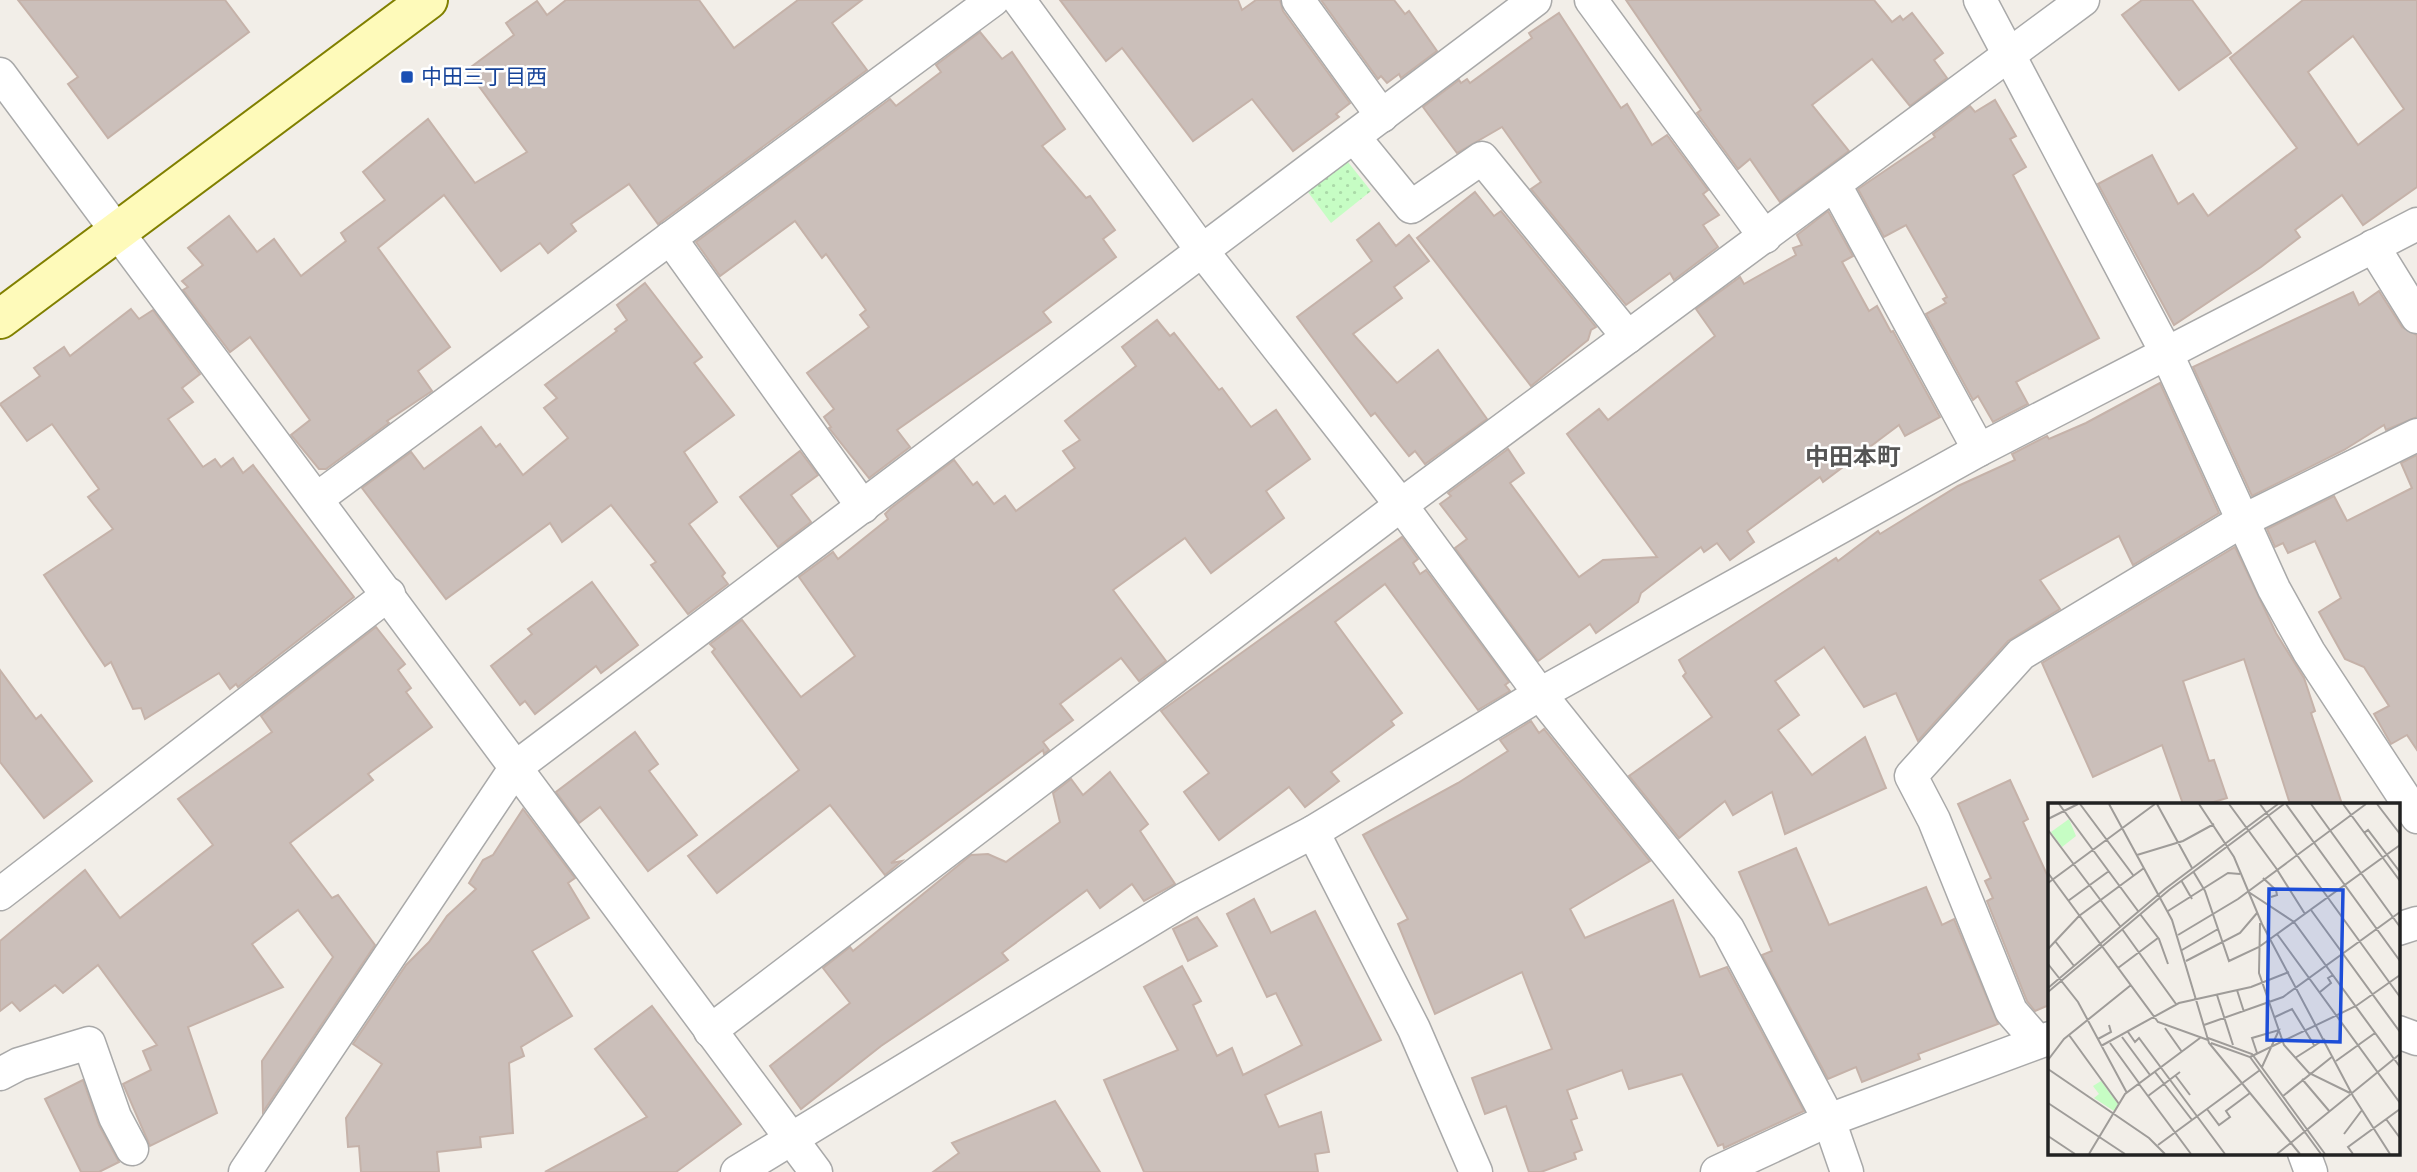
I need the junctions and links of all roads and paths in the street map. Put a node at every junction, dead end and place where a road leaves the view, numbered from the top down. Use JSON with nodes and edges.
{"nodes":[{"id":1,"x":428,"y":0,"type":"edge"},
{"id":2,"x":993,"y":0,"type":"edge"},
{"id":3,"x":1019,"y":0,"type":"edge"},
{"id":4,"x":1297,"y":0,"type":"edge"},
{"id":5,"x":1535,"y":0,"type":"edge"},
{"id":6,"x":1591,"y":0,"type":"edge"},
{"id":7,"x":1980,"y":0,"type":"edge"},
{"id":8,"x":2084,"y":0,"type":"edge"},
{"id":9,"x":2010,"y":55,"type":"junction"},
{"id":10,"x":0,"y":74,"type":"edge"},
{"id":11,"x":1382,"y":116,"type":"junction"},
{"id":12,"x":1354,"y":137,"type":"junction"},
{"id":13,"x":1835,"y":185,"type":"junction"},
{"id":14,"x":2417,"y":223,"type":"edge"},
{"id":15,"x":117,"y":230,"type":"junction"},
{"id":16,"x":1765,"y":237,"type":"junction"},
{"id":17,"x":670,"y":238,"type":"junction"},
{"id":18,"x":2373,"y":246,"type":"junction"},
{"id":19,"x":1203,"y":251,"type":"junction"},
{"id":20,"x":2417,"y":317,"type":"edge"},
{"id":21,"x":0,"y":319,"type":"edge"},
{"id":22,"x":1628,"y":337,"type":"junction"},
{"id":23,"x":2166,"y":352,"type":"junction"},
{"id":24,"x":2417,"y":435,"type":"edge"},
{"id":25,"x":1979,"y":450,"type":"junction"},
{"id":26,"x":318,"y":498,"type":"junction"},
{"id":27,"x":1401,"y":505,"type":"junction"},
{"id":28,"x":863,"y":507,"type":"junction"},
{"id":29,"x":2242,"y":521,"type":"junction"},
{"id":30,"x":389,"y":594,"type":"junction"},
{"id":31,"x":1540,"y":694,"type":"junction"},
{"id":32,"x":516,"y":767,"type":"junction"},
{"id":33,"x":2417,"y":817,"type":"edge"},
{"id":34,"x":1313,"y":832,"type":"junction"},
{"id":35,"x":0,"y":894,"type":"edge"},
{"id":36,"x":2417,"y":923,"type":"edge"},
{"id":37,"x":2400,"y":928,"type":"edge"},
{"id":38,"x":710,"y":1031,"type":"junction"},
{"id":39,"x":2400,"y":1033,"type":"edge"},
{"id":40,"x":2417,"y":1039,"type":"edge"},
{"id":41,"x":2044,"y":1040,"type":"edge"},
{"id":42,"x":0,"y":1074,"type":"edge"},
{"id":43,"x":1829,"y":1120,"type":"junction"},
{"id":44,"x":790,"y":1140,"type":"junction"},
{"id":45,"x":132,"y":1149,"type":"dead end"},
{"id":46,"x":2304,"y":1154,"type":"edge"},
{"id":47,"x":245,"y":1172,"type":"edge"},
{"id":48,"x":737,"y":1172,"type":"edge"},
{"id":49,"x":816,"y":1172,"type":"edge"},
{"id":50,"x":1476,"y":1172,"type":"edge"},
{"id":51,"x":1717,"y":1172,"type":"edge"},
{"id":52,"x":1847,"y":1172,"type":"edge"},
{"id":53,"x":2311,"y":1172,"type":"edge"}],
"edges":[{"from":1,"to":15,"type":"street"},
{"from":2,"to":17,"type":"street"},
{"from":3,"to":19,"type":"street"},
{"from":4,"to":11,"type":"street"},
{"from":5,"to":11,"type":"street"},
{"from":6,"to":16,"type":"street"},
{"from":7,"to":9,"type":"street"},
{"from":8,"to":9,"type":"street"},
{"from":9,"to":13,"type":"street"},
{"from":9,"to":23,"type":"street"},
{"from":10,"to":15,"type":"street"},
{"from":11,"to":12,"type":"street"},
{"from":12,"to":19,"type":"street"},
{"from":12,"to":22,"type":"street"},
{"from":13,"to":16,"type":"street"},
{"from":13,"to":25,"type":"street"},
{"from":14,"to":18,"type":"street"},
{"from":15,"to":21,"type":"street"},
{"from":15,"to":26,"type":"street"},
{"from":16,"to":22,"type":"street"},
{"from":17,"to":26,"type":"street"},
{"from":17,"to":28,"type":"street"},
{"from":18,"to":20,"type":"street"},
{"from":18,"to":23,"type":"street"},
{"from":19,"to":27,"type":"street"},
{"from":19,"to":28,"type":"street"},
{"from":22,"to":27,"type":"street"},
{"from":23,"to":25,"type":"street"},
{"from":23,"to":29,"type":"street"},
{"from":24,"to":29,"type":"street"},
{"from":25,"to":31,"type":"street"},
{"from":26,"to":30,"type":"street"},
{"from":27,"to":31,"type":"street"},
{"from":27,"to":38,"type":"street"},
{"from":28,"to":32,"type":"street"},
{"from":29,"to":33,"type":"street"},
{"from":29,"to":41,"type":"street"},
{"from":30,"to":32,"type":"street"},
{"from":30,"to":35,"type":"street"},
{"from":31,"to":34,"type":"street"},
{"from":31,"to":43,"type":"street"},
{"from":32,"to":38,"type":"street"},
{"from":32,"to":47,"type":"street"},
{"from":34,"to":44,"type":"street"},
{"from":34,"to":50,"type":"street"},
{"from":36,"to":37,"type":"street"},
{"from":38,"to":44,"type":"street"},
{"from":39,"to":40,"type":"street"},
{"from":41,"to":43,"type":"street"},
{"from":42,"to":45,"type":"street"},
{"from":43,"to":51,"type":"street"},
{"from":43,"to":52,"type":"street"},
{"from":44,"to":48,"type":"street"},
{"from":44,"to":49,"type":"street"},
{"from":46,"to":53,"type":"street"}]}
